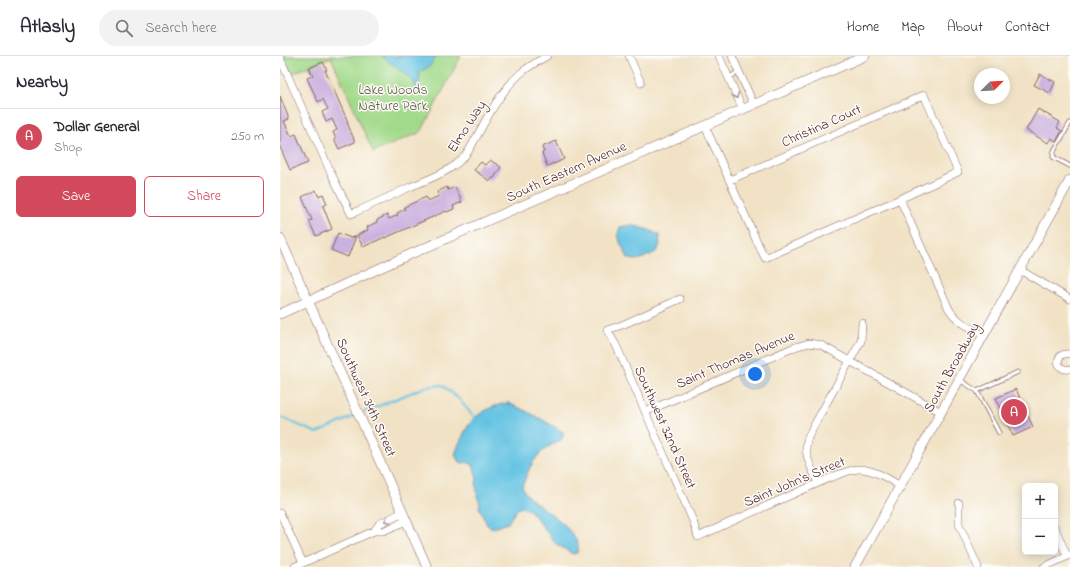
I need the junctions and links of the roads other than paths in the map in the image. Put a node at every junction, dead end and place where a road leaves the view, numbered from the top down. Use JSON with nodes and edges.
{"nodes":[{"id":1,"x":547,"y":56,"type":"edge"},
{"id":2,"x":629,"y":56,"type":"edge"},
{"id":3,"x":719,"y":56,"type":"edge"},
{"id":4,"x":732,"y":56,"type":"edge"},
{"id":5,"x":865,"y":56,"type":"edge"},
{"id":6,"x":280,"y":59,"type":"edge"},
{"id":7,"x":739,"y":71,"type":"junction"},
{"id":8,"x":283,"y":72,"type":"edge"},
{"id":9,"x":729,"y":78,"type":"junction"},
{"id":10,"x":641,"y":83,"type":"dead end"},
{"id":11,"x":754,"y":105,"type":"junction"},
{"id":12,"x":743,"y":110,"type":"junction"},
{"id":13,"x":1070,"y":123,"type":"edge"},
{"id":14,"x":705,"y":126,"type":"junction"},
{"id":15,"x":1070,"y":166,"type":"edge"},
{"id":16,"x":730,"y":180,"type":"junction"},
{"id":17,"x":1070,"y":180,"type":"edge"},
{"id":18,"x":900,"y":199,"type":"junction"},
{"id":19,"x":280,"y":238,"type":"edge"},
{"id":20,"x":1020,"y":270,"type":"junction"},
{"id":21,"x":680,"y":299,"type":"dead end"},
{"id":22,"x":1070,"y":299,"type":"edge"},
{"id":23,"x":309,"y":302,"type":"junction"},
{"id":24,"x":280,"y":314,"type":"edge"},
{"id":25,"x":862,"y":323,"type":"dead end"},
{"id":26,"x":984,"y":335,"type":"junction"},
{"id":27,"x":1070,"y":354,"type":"edge"},
{"id":28,"x":849,"y":362,"type":"junction"},
{"id":29,"x":1070,"y":369,"type":"edge"},
{"id":30,"x":1018,"y":372,"type":"dead end"},
{"id":31,"x":959,"y":380,"type":"junction"},
{"id":32,"x":977,"y":391,"type":"junction"},
{"id":33,"x":645,"y":412,"type":"junction"},
{"id":34,"x":941,"y":412,"type":"junction"},
{"id":35,"x":999,"y":433,"type":"dead end"},
{"id":36,"x":818,"y":483,"type":"junction"},
{"id":37,"x":900,"y":486,"type":"junction"},
{"id":38,"x":959,"y":503,"type":"dead end"},
{"id":39,"x":280,"y":513,"type":"edge"},
{"id":40,"x":404,"y":517,"type":"junction"},
{"id":41,"x":1058,"y":534,"type":"edge"},
{"id":42,"x":698,"y":537,"type":"joint"},
{"id":43,"x":1069,"y":556,"type":"edge"},
{"id":44,"x":303,"y":563,"type":"junction"},
{"id":45,"x":294,"y":567,"type":"edge"},
{"id":46,"x":427,"y":567,"type":"edge"},
{"id":47,"x":855,"y":567,"type":"edge"},
{"id":48,"x":978,"y":567,"type":"edge"},
{"id":49,"x":1044,"y":567,"type":"edge"}],
"edges":[{"from":1,"to":8,"type":"street","name":"Elmo Way"},
{"from":2,"to":10,"type":"street"},
{"from":3,"to":9,"type":"street"},
{"from":4,"to":7,"type":"street"},
{"from":5,"to":11,"type":"street","name":"South Eastern Avenue"},
{"from":6,"to":8,"type":"street"},
{"from":7,"to":9,"type":"lane"},
{"from":7,"to":11,"type":"street"},
{"from":9,"to":12,"type":"street","one_way":true},
{"from":11,"to":12,"type":"street","name":"South Eastern Avenue"},
{"from":12,"to":14,"type":"street","name":"South Eastern Avenue"},
{"from":13,"to":15,"type":"lane"},
{"from":14,"to":16,"type":"street"},
{"from":14,"to":23,"type":"street","name":"South Eastern Avenue"},
{"from":16,"to":18,"type":"street"},
{"from":16,"to":18,"type":"street","name":"Christina Court"},
{"from":17,"to":20,"type":"street","name":"South Broadway"},
{"from":18,"to":26,"type":"street"},
{"from":19,"to":23,"type":"street","name":"Southwest 34th Street"},
{"from":20,"to":22,"type":"street"},
{"from":20,"to":26,"type":"street","name":"South Broadway"},
{"from":21,"to":33,"type":"street","name":"Southwest 32nd Street"},
{"from":23,"to":24,"type":"street","name":"South Eastern Avenue"},
{"from":23,"to":40,"type":"street","name":"Southwest 34th Street"},
{"from":25,"to":28,"type":"street"},
{"from":26,"to":31,"type":"street","name":"South Broadway"},
{"from":27,"to":29,"type":"street"},
{"from":28,"to":33,"type":"street","name":"Saint Thomas Avenue"},
{"from":28,"to":34,"type":"street","name":"Saint Thomas Avenue"},
{"from":28,"to":36,"type":"street"},
{"from":30,"to":32,"type":"lane"},
{"from":31,"to":32,"type":"lane"},
{"from":31,"to":34,"type":"street","name":"South Broadway"},
{"from":32,"to":35,"type":"lane"},
{"from":33,"to":42,"type":"street","name":"Southwest 32nd Street"},
{"from":34,"to":37,"type":"street","name":"South Broadway"},
{"from":36,"to":37,"type":"street","name":"Saint John's Street"},
{"from":36,"to":42,"type":"street","name":"Saint John's Street"},
{"from":37,"to":47,"type":"street","name":"South Broadway"},
{"from":38,"to":48,"type":"street"},
{"from":39,"to":44,"type":"street"},
{"from":40,"to":44,"type":"street"},
{"from":40,"to":46,"type":"street","name":"Southwest 34th Street"},
{"from":41,"to":43,"type":"street"},
{"from":43,"to":49,"type":"street"},
{"from":44,"to":45,"type":"street"}]}
